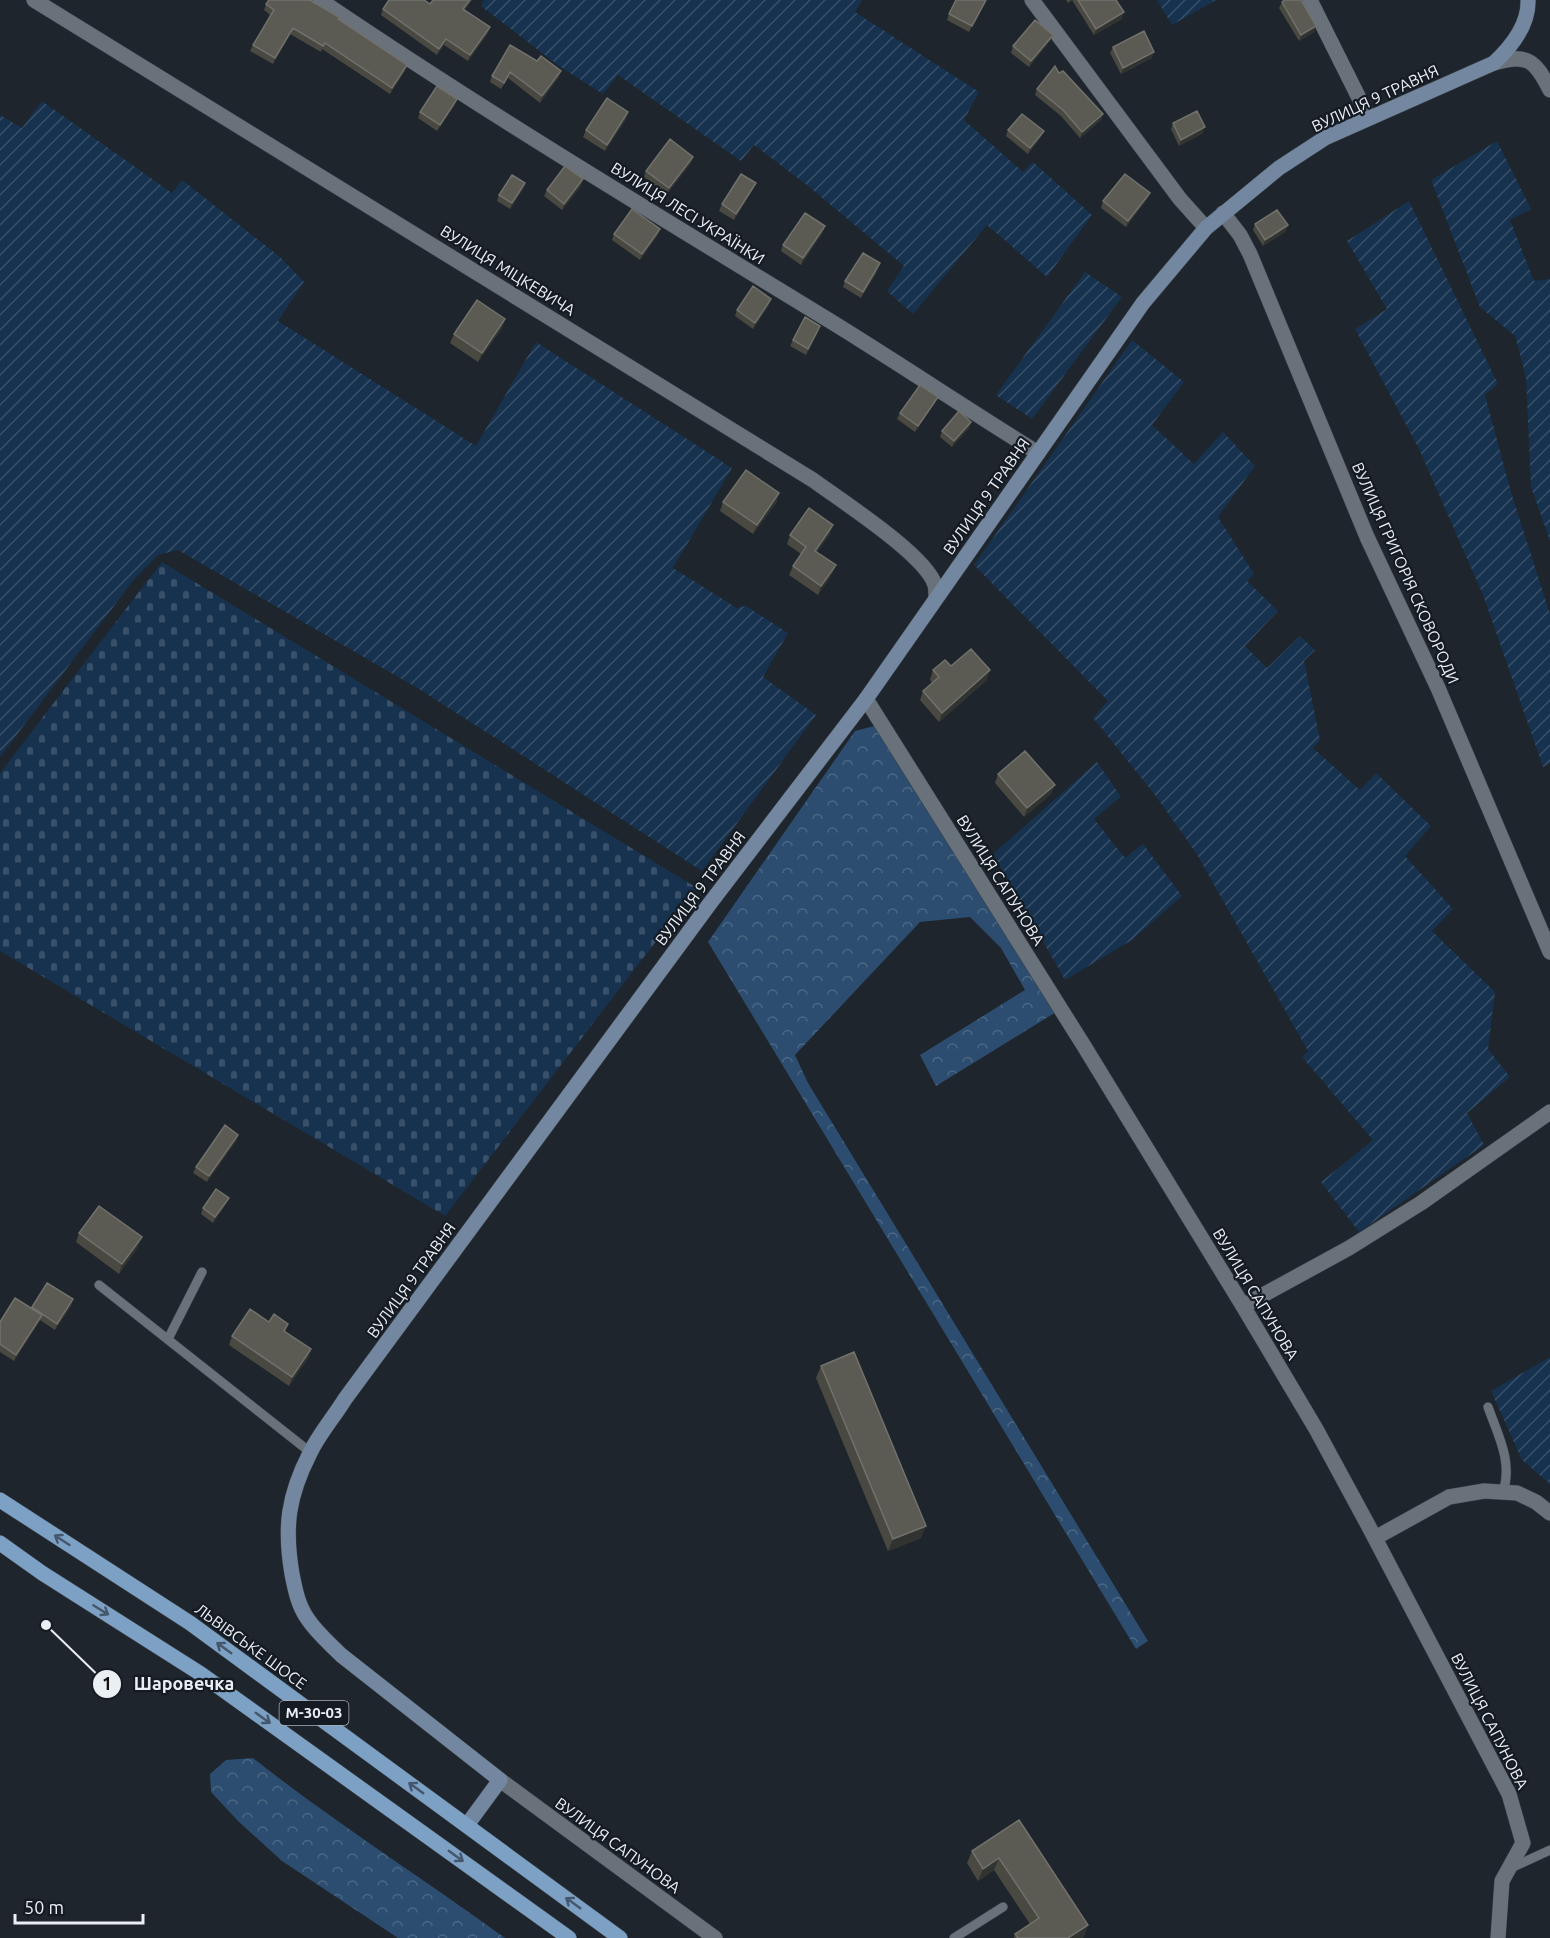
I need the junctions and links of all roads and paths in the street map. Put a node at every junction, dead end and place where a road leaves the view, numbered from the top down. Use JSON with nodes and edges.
{"nodes":[{"id":1,"x":34,"y":0,"type":"edge"},
{"id":2,"x":320,"y":0,"type":"edge"},
{"id":3,"x":1032,"y":0,"type":"edge"},
{"id":4,"x":1310,"y":0,"type":"edge"},
{"id":5,"x":1528,"y":0,"type":"edge"},
{"id":6,"x":1494,"y":63,"type":"junction"},
{"id":7,"x":1550,"y":90,"type":"edge"},
{"id":8,"x":1369,"y":118,"type":"junction"},
{"id":9,"x":1223,"y":213,"type":"junction"},
{"id":10,"x":1206,"y":228,"type":"junction"},
{"id":11,"x":1038,"y":453,"type":"junction"},
{"id":12,"x":936,"y":598,"type":"junction"},
{"id":13,"x":866,"y":699,"type":"junction"},
{"id":14,"x":1550,"y":952,"type":"edge"},
{"id":15,"x":1550,"y":1112,"type":"edge"},
{"id":16,"x":202,"y":1272,"type":"dead end"},
{"id":17,"x":99,"y":1285,"type":"dead end"},
{"id":18,"x":1243,"y":1306,"type":"junction"},
{"id":19,"x":168,"y":1339,"type":"junction"},
{"id":20,"x":1488,"y":1407,"type":"dead end"},
{"id":21,"x":310,"y":1452,"type":"junction"},
{"id":22,"x":1503,"y":1492,"type":"junction"},
{"id":23,"x":0,"y":1500,"type":"edge"},
{"id":24,"x":1550,"y":1513,"type":"edge"},
{"id":25,"x":1375,"y":1538,"type":"junction"},
{"id":26,"x":0,"y":1543,"type":"edge"},
{"id":27,"x":500,"y":1780,"type":"junction"},
{"id":28,"x":467,"y":1825,"type":"junction"},
{"id":29,"x":1550,"y":1850,"type":"edge"},
{"id":30,"x":1509,"y":1869,"type":"junction"},
{"id":31,"x":1003,"y":1907,"type":"dead end"},
{"id":32,"x":568,"y":1938,"type":"edge"},
{"id":33,"x":620,"y":1938,"type":"edge"},
{"id":34,"x":715,"y":1938,"type":"edge"},
{"id":35,"x":954,"y":1938,"type":"edge"},
{"id":36,"x":1498,"y":1938,"type":"edge"}],
"edges":[{"from":1,"to":12,"type":"street","name":"ВУЛИЦЯ МІЦКЕВИЧА"},
{"from":2,"to":11,"type":"street","name":"ВУЛИЦЯ ЛЕСІ УКРАЇНКИ"},
{"from":3,"to":10,"type":"street"},
{"from":4,"to":8,"type":"street"},
{"from":5,"to":6,"type":"street"},
{"from":6,"to":7,"type":"street"},
{"from":6,"to":8,"type":"street","name":"ВУЛИЦЯ 9 ТРАВНЯ"},
{"from":8,"to":9,"type":"street","name":"ВУЛИЦЯ 9 ТРАВНЯ"},
{"from":9,"to":10,"type":"street","name":"ВУЛИЦЯ 9 ТРАВНЯ"},
{"from":9,"to":14,"type":"street","name":"ВУЛИЦЯ ГРИГОРІЯ СКОВОРОДИ"},
{"from":10,"to":11,"type":"street","name":"ВУЛИЦЯ 9 ТРАВНЯ"},
{"from":11,"to":12,"type":"street","name":"ВУЛИЦЯ 9 ТРАВНЯ"},
{"from":12,"to":13,"type":"street","name":"ВУЛИЦЯ 9 ТРАВНЯ"},
{"from":13,"to":18,"type":"street","name":"ВУЛИЦЯ САПУНОВА"},
{"from":13,"to":21,"type":"street","name":"ВУЛИЦЯ 9 ТРАВНЯ"},
{"from":15,"to":18,"type":"street"},
{"from":16,"to":19,"type":"lane"},
{"from":17,"to":19,"type":"lane"},
{"from":18,"to":25,"type":"street","name":"ВУЛИЦЯ САПУНОВА"},
{"from":19,"to":21,"type":"lane"},
{"from":20,"to":22,"type":"lane"},
{"from":21,"to":27,"type":"street","name":"ВУЛИЦЯ 9 ТРАВНЯ"},
{"from":22,"to":24,"type":"street"},
{"from":22,"to":25,"type":"street"},
{"from":28,"to":23,"type":"main road","name":"ЛЬВІВСЬКЕ ШОСЕ","number":"М-30-03","one_way":true},
{"from":25,"to":30,"type":"street","name":"ВУЛИЦЯ САПУНОВА"},
{"from":26,"to":32,"type":"main road","number":"М-30-03","one_way":true},
{"from":27,"to":28,"type":"street"},
{"from":27,"to":34,"type":"street","name":"ВУЛИЦЯ САПУНОВА"},
{"from":33,"to":28,"type":"main road","name":"ЛЬВІВСЬКЕ ШОСЕ","number":"М-30-03","one_way":true},
{"from":29,"to":30,"type":"lane"},
{"from":30,"to":36,"type":"street","name":"ВУЛИЦЯ САПУНОВА"},
{"from":31,"to":35,"type":"lane"}]}
